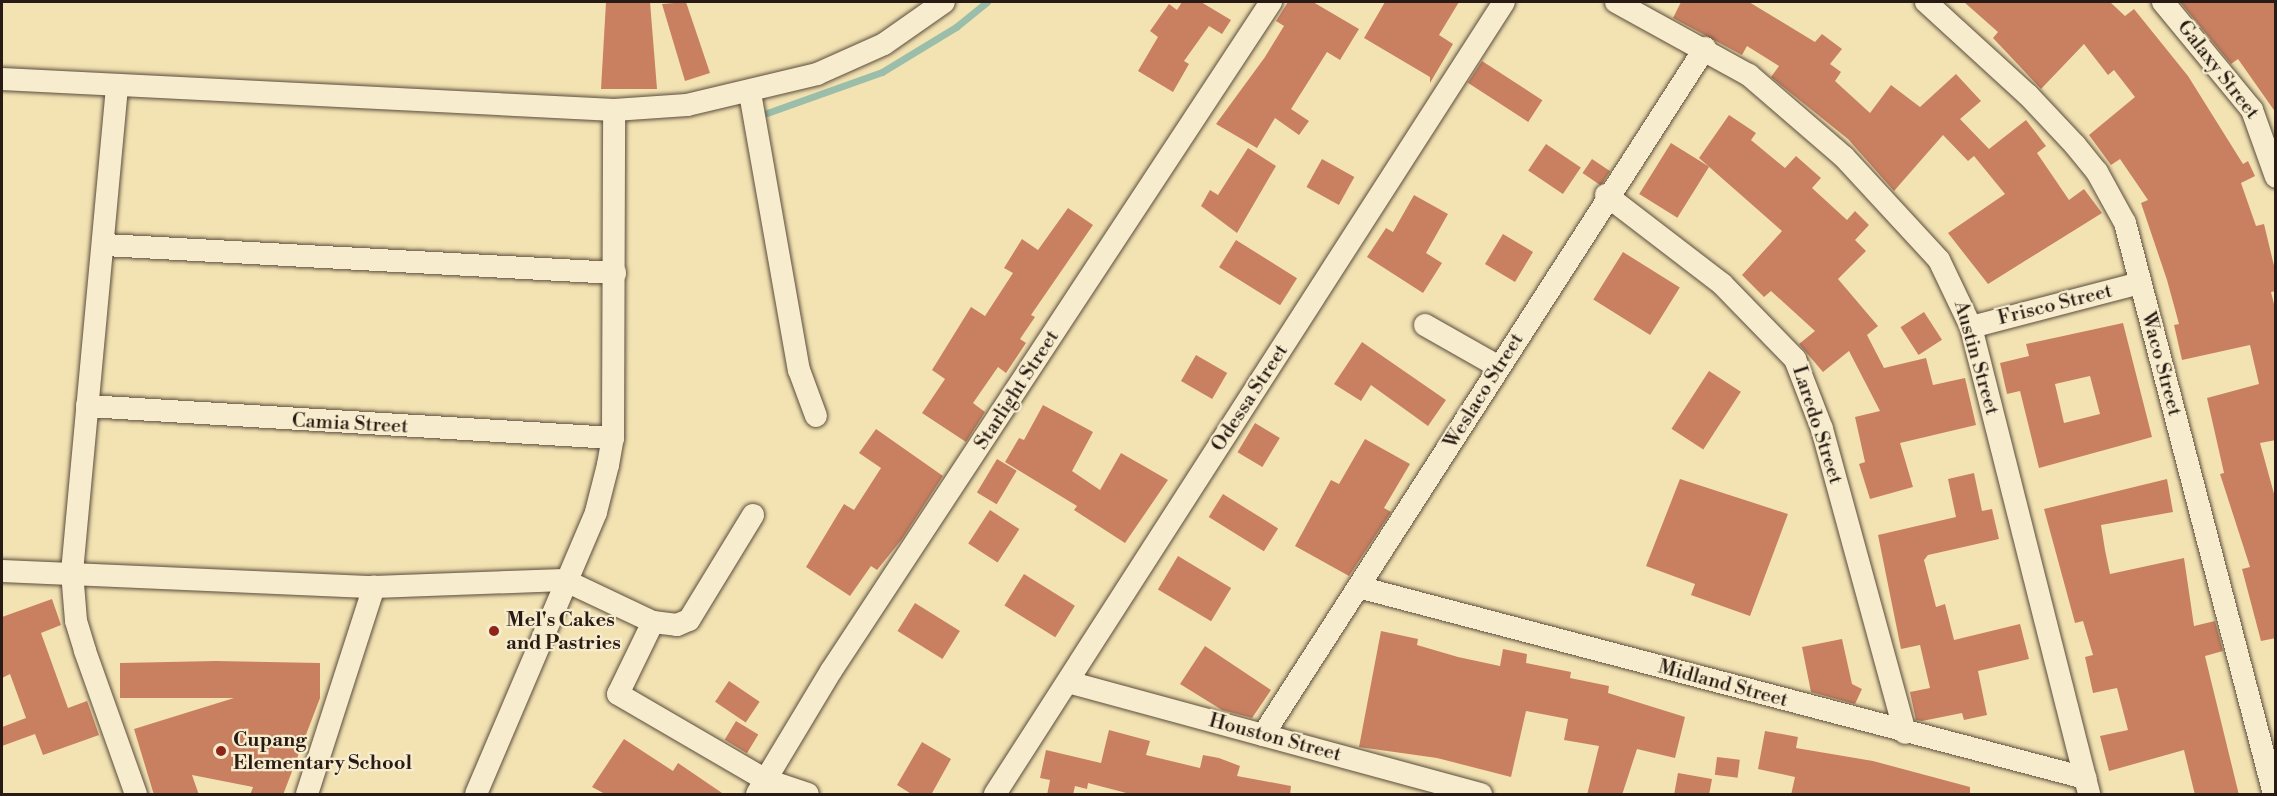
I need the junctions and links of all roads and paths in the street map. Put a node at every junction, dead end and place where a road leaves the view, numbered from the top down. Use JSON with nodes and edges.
{"nodes":[{"id":1,"x":944,"y":2,"type":"edge"},
{"id":2,"x":1271,"y":2,"type":"edge"},
{"id":3,"x":1504,"y":2,"type":"edge"},
{"id":4,"x":1616,"y":2,"type":"edge"},
{"id":5,"x":1926,"y":2,"type":"edge"},
{"id":6,"x":2163,"y":2,"type":"edge"},
{"id":7,"x":1705,"y":48,"type":"junction"},
{"id":8,"x":2,"y":79,"type":"edge"},
{"id":9,"x":117,"y":87,"type":"junction"},
{"id":10,"x":750,"y":93,"type":"junction"},
{"id":11,"x":614,"y":110,"type":"junction"},
{"id":12,"x":2276,"y":177,"type":"edge"},
{"id":13,"x":1606,"y":195,"type":"junction"},
{"id":14,"x":105,"y":245,"type":"junction"},
{"id":15,"x":615,"y":273,"type":"junction"},
{"id":16,"x":2140,"y":284,"type":"junction"},
{"id":17,"x":1425,"y":325,"type":"dead end"},
{"id":18,"x":1971,"y":327,"type":"junction"},
{"id":19,"x":1500,"y":367,"type":"junction"},
{"id":20,"x":87,"y":406,"type":"junction"},
{"id":21,"x":816,"y":416,"type":"dead end"},
{"id":22,"x":613,"y":438,"type":"junction"},
{"id":23,"x":753,"y":515,"type":"dead end"},
{"id":24,"x":2,"y":571,"type":"edge"},
{"id":25,"x":72,"y":572,"type":"junction"},
{"id":26,"x":564,"y":580,"type":"junction"},
{"id":27,"x":374,"y":586,"type":"junction"},
{"id":28,"x":1362,"y":588,"type":"junction"},
{"id":29,"x":653,"y":622,"type":"junction"},
{"id":30,"x":1068,"y":682,"type":"junction"},
{"id":31,"x":1905,"y":733,"type":"junction"},
{"id":32,"x":1263,"y":735,"type":"junction"},
{"id":33,"x":2087,"y":786,"type":"edge"},
{"id":34,"x":761,"y":787,"type":"edge"},
{"id":35,"x":136,"y":795,"type":"edge"},
{"id":36,"x":307,"y":795,"type":"edge"},
{"id":37,"x":476,"y":795,"type":"edge"},
{"id":38,"x":808,"y":795,"type":"edge"},
{"id":39,"x":995,"y":795,"type":"edge"},
{"id":40,"x":1481,"y":795,"type":"edge"},
{"id":41,"x":2274,"y":795,"type":"edge"}],
"edges":[{"from":1,"to":10,"type":"street"},
{"from":2,"to":34,"type":"street","name":"Starlight Street"},
{"from":3,"to":30,"type":"street","name":"Odessa Street"},
{"from":4,"to":7,"type":"street","name":"Austin Street"},
{"from":5,"to":16,"type":"street","name":"Waco Street"},
{"from":6,"to":12,"type":"street","name":"Galaxy Street"},
{"from":7,"to":13,"type":"street","name":"Weslaco Street"},
{"from":7,"to":18,"type":"street","name":"Austin Street"},
{"from":8,"to":9,"type":"street"},
{"from":9,"to":11,"type":"street"},
{"from":9,"to":14,"type":"street"},
{"from":10,"to":11,"type":"street"},
{"from":10,"to":21,"type":"street"},
{"from":11,"to":15,"type":"street"},
{"from":13,"to":19,"type":"street","name":"Weslaco Street"},
{"from":13,"to":31,"type":"street","name":"Laredo Street"},
{"from":14,"to":15,"type":"street"},
{"from":14,"to":20,"type":"street"},
{"from":15,"to":22,"type":"street"},
{"from":16,"to":18,"type":"street","name":"Frisco Street"},
{"from":16,"to":41,"type":"street","name":"Waco Street"},
{"from":17,"to":19,"type":"street"},
{"from":18,"to":33,"type":"street","name":"Austin Street"},
{"from":19,"to":28,"type":"street","name":"Weslaco Street"},
{"from":20,"to":22,"type":"street","name":"Camia Street"},
{"from":20,"to":25,"type":"street"},
{"from":22,"to":26,"type":"street"},
{"from":23,"to":29,"type":"street"},
{"from":24,"to":25,"type":"street"},
{"from":25,"to":27,"type":"street"},
{"from":25,"to":35,"type":"street"},
{"from":26,"to":27,"type":"street"},
{"from":26,"to":29,"type":"street"},
{"from":26,"to":37,"type":"street"},
{"from":27,"to":36,"type":"street"},
{"from":28,"to":31,"type":"street","name":"Midland Street"},
{"from":28,"to":32,"type":"street","name":"Weslaco Street"},
{"from":29,"to":34,"type":"street"},
{"from":30,"to":32,"type":"street","name":"Houston Street"},
{"from":30,"to":39,"type":"street","name":"Odessa Street"},
{"from":31,"to":33,"type":"street","name":"Midland Street"},
{"from":32,"to":40,"type":"street","name":"Houston Street"},
{"from":34,"to":38,"type":"street"}]}
